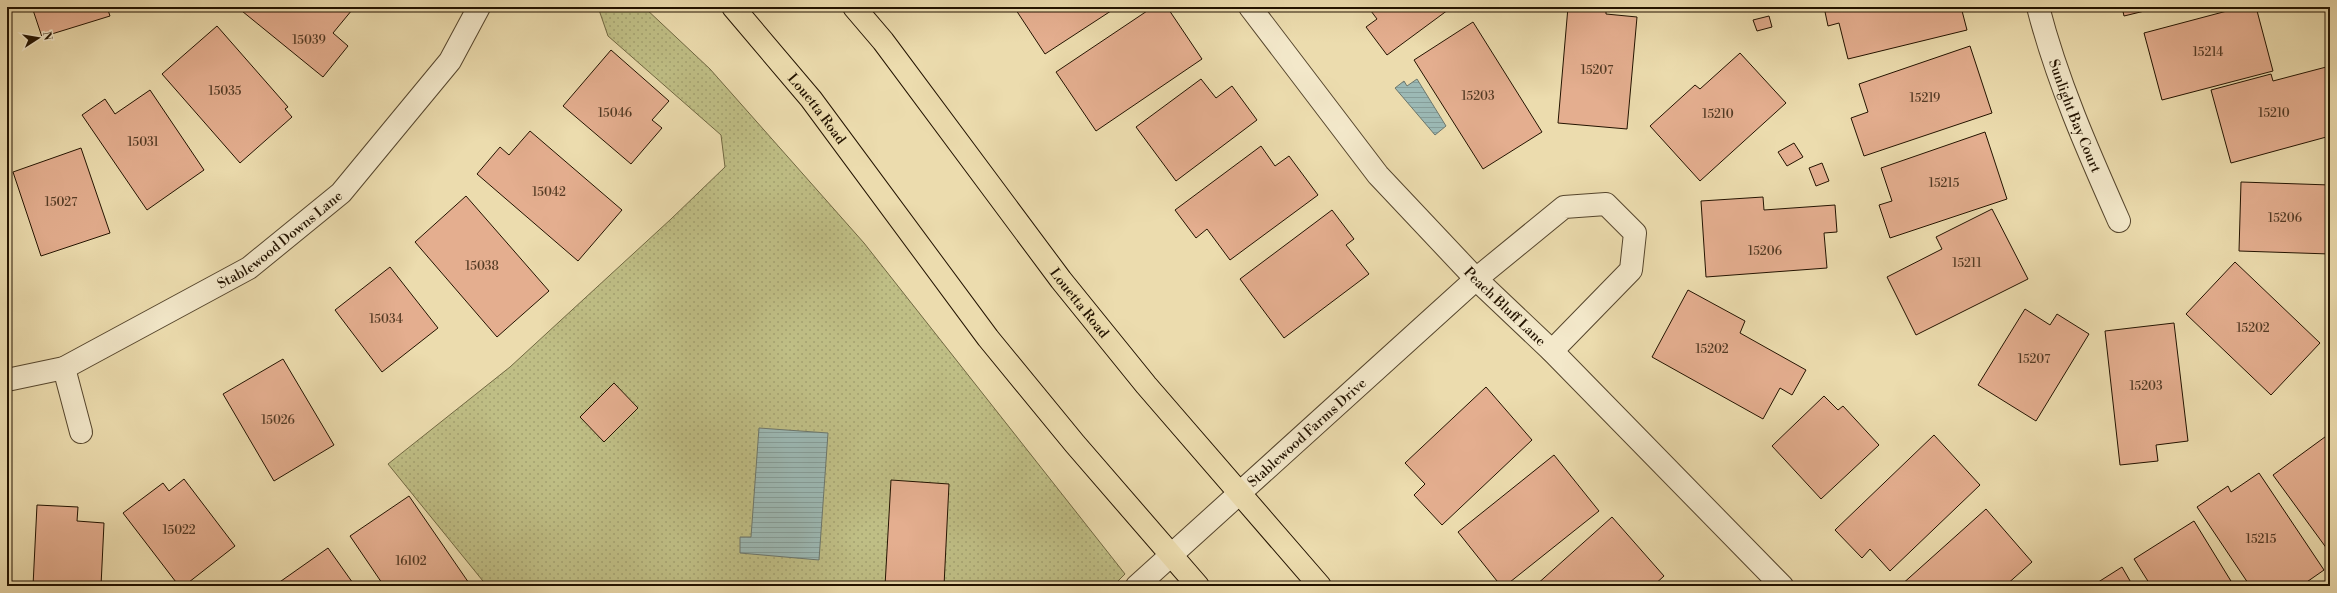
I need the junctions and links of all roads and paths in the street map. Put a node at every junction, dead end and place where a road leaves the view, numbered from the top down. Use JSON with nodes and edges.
{"nodes":[{"id":1,"x":479,"y":7,"type":"edge"},
{"id":2,"x":733,"y":7,"type":"edge"},
{"id":3,"x":854,"y":7,"type":"edge"},
{"id":4,"x":1250,"y":7,"type":"edge"},
{"id":5,"x":2038,"y":7,"type":"edge"},
{"id":6,"x":2119,"y":221,"type":"dead end"},
{"id":7,"x":1476,"y":279,"type":"junction"},
{"id":8,"x":1552,"y":351,"type":"junction"},
{"id":9,"x":64,"y":368,"type":"junction"},
{"id":10,"x":7,"y":380,"type":"edge"},
{"id":11,"x":81,"y":432,"type":"dead end"},
{"id":12,"x":1239,"y":495,"type":"junction"},
{"id":13,"x":1170,"y":556,"type":"junction"},
{"id":14,"x":1137,"y":586,"type":"edge"},
{"id":15,"x":1198,"y":586,"type":"edge"},
{"id":16,"x":1320,"y":586,"type":"edge"},
{"id":17,"x":1782,"y":586,"type":"edge"}],
"edges":[{"from":1,"to":9,"type":"street","name":"Stablewood Downs Lane"},
{"from":2,"to":13,"type":"main road","name":"Louetta Road"},
{"from":3,"to":12,"type":"main road","name":"Louetta Road"},
{"from":4,"to":7,"type":"street","name":"Peach Bluff Lane"},
{"from":5,"to":6,"type":"street","name":"Sunlight Bay Court"},
{"from":7,"to":8,"type":"street","name":"Peach Bluff Lane"},
{"from":7,"to":8,"type":"street","name":"Stablewood Farms Drive"},
{"from":7,"to":12,"type":"street","name":"Stablewood Farms Drive"},
{"from":8,"to":17,"type":"street","name":"Peach Bluff Lane"},
{"from":9,"to":10,"type":"street","name":"Stablewood Downs Lane"},
{"from":9,"to":11,"type":"street"},
{"from":12,"to":13,"type":"street","name":"Stablewood Farms Drive"},
{"from":12,"to":16,"type":"main road","name":"Louetta Road"},
{"from":13,"to":14,"type":"street","name":"Stablewood Farms Drive"},
{"from":13,"to":15,"type":"main road","name":"Louetta Road"}]}
